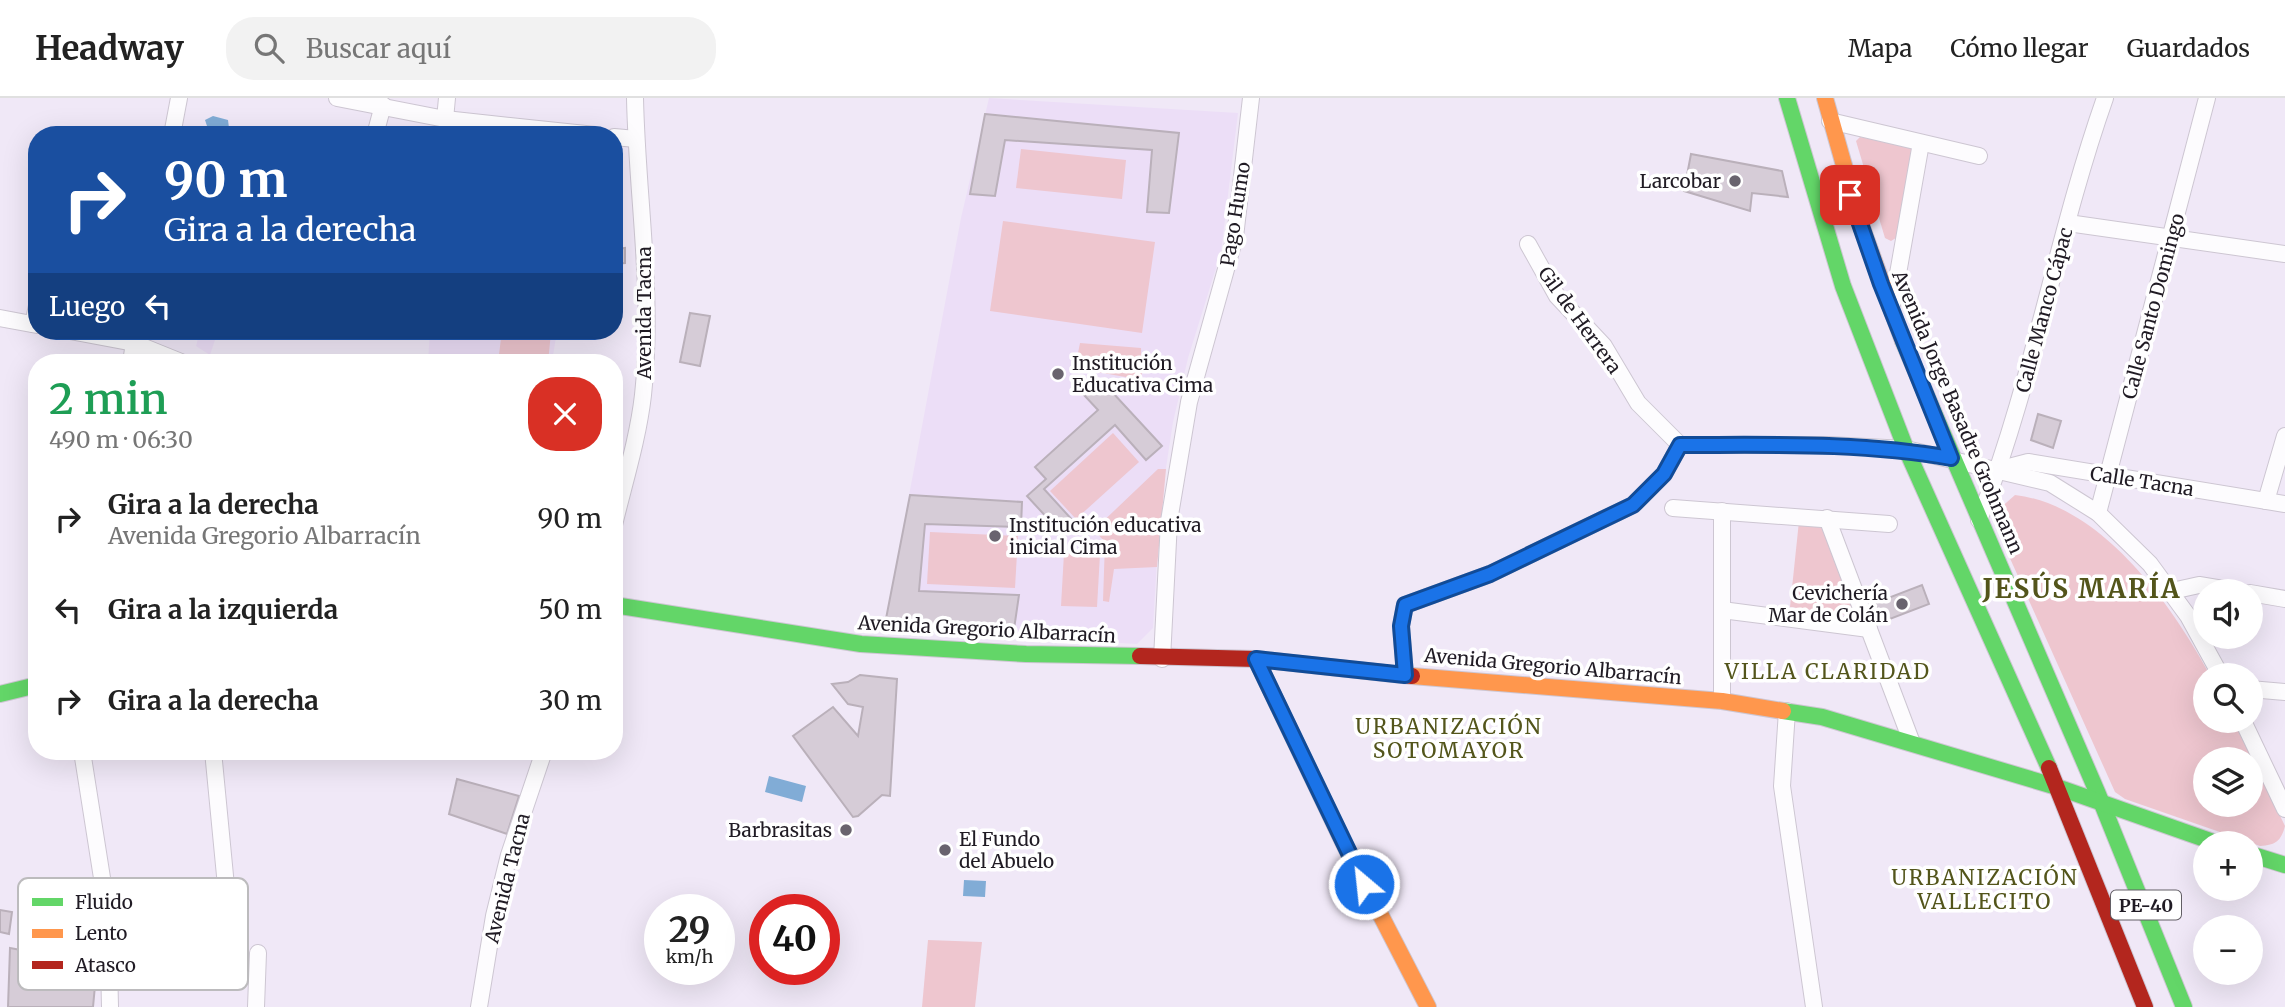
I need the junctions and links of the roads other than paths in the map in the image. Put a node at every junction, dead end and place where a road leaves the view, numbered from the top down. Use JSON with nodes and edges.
{"nodes":[{"id":1,"x":179,"y":98,"type":"edge"},
{"id":2,"x":337,"y":98,"type":"edge"},
{"id":3,"x":447,"y":98,"type":"edge"},
{"id":4,"x":635,"y":98,"type":"edge"},
{"id":5,"x":1233,"y":98,"type":"edge"},
{"id":6,"x":1787,"y":98,"type":"edge"},
{"id":7,"x":1825,"y":98,"type":"edge"},
{"id":8,"x":2105,"y":98,"type":"edge"},
{"id":9,"x":2207,"y":98,"type":"edge"},
{"id":10,"x":1250,"y":99,"type":"edge"},
{"id":11,"x":383,"y":105,"type":"junction"},
{"id":12,"x":445,"y":119,"type":"junction"},
{"id":13,"x":1830,"y":121,"type":"junction"},
{"id":14,"x":174,"y":126,"type":"edge"},
{"id":15,"x":377,"y":126,"type":"edge"},
{"id":16,"x":511,"y":126,"type":"edge"},
{"id":17,"x":623,"y":138,"type":"edge"},
{"id":18,"x":636,"y":139,"type":"junction"},
{"id":19,"x":1921,"y":143,"type":"junction"},
{"id":20,"x":1979,"y":156,"type":"dead end"},
{"id":21,"x":2068,"y":223,"type":"junction"},
{"id":22,"x":2171,"y":240,"type":"junction"},
{"id":23,"x":1528,"y":244,"type":"dead end"},
{"id":24,"x":2285,"y":254,"type":"edge"},
{"id":25,"x":1892,"y":312,"type":"junction"},
{"id":26,"x":0,"y":318,"type":"edge"},
{"id":27,"x":28,"y":323,"type":"edge"},
{"id":28,"x":141,"y":340,"type":"edge"},
{"id":29,"x":166,"y":354,"type":"edge"},
{"id":30,"x":2285,"y":436,"type":"edge"},
{"id":31,"x":1680,"y":445,"type":"junction"},
{"id":32,"x":1906,"y":449,"type":"junction"},
{"id":33,"x":1951,"y":458,"type":"junction"},
{"id":34,"x":2000,"y":470,"type":"junction"},
{"id":35,"x":2108,"y":475,"type":"junction"},
{"id":36,"x":623,"y":485,"type":"edge"},
{"id":37,"x":2266,"y":501,"type":"junction"},
{"id":38,"x":2285,"y":504,"type":"edge"},
{"id":39,"x":1673,"y":508,"type":"dead end"},
{"id":40,"x":1722,"y":511,"type":"junction"},
{"id":41,"x":2098,"y":513,"type":"junction"},
{"id":42,"x":1827,"y":518,"type":"junction"},
{"id":43,"x":1979,"y":520,"type":"junction"},
{"id":44,"x":1889,"y":524,"type":"dead end"},
{"id":45,"x":2193,"y":586,"type":"edge"},
{"id":46,"x":2172,"y":591,"type":"junction"},
{"id":47,"x":2263,"y":595,"type":"edge"},
{"id":48,"x":2285,"y":599,"type":"edge"},
{"id":49,"x":623,"y":607,"type":"edge"},
{"id":50,"x":1722,"y":610,"type":"junction"},
{"id":51,"x":1869,"y":629,"type":"junction"},
{"id":52,"x":1162,"y":659,"type":"junction"},
{"id":53,"x":1256,"y":659,"type":"junction"},
{"id":54,"x":2214,"y":663,"type":"edge"},
{"id":55,"x":1405,"y":675,"type":"junction"},
{"id":56,"x":28,"y":687,"type":"edge"},
{"id":57,"x":2263,"y":690,"type":"edge"},
{"id":58,"x":2285,"y":692,"type":"edge"},
{"id":59,"x":0,"y":694,"type":"edge"},
{"id":60,"x":1721,"y":701,"type":"junction"},
{"id":61,"x":1787,"y":711,"type":"junction"},
{"id":62,"x":2249,"y":733,"type":"edge"},
{"id":63,"x":1912,"y":743,"type":"junction"},
{"id":64,"x":83,"y":760,"type":"edge"},
{"id":65,"x":214,"y":760,"type":"edge"},
{"id":66,"x":541,"y":760,"type":"edge"},
{"id":67,"x":2057,"y":787,"type":"junction"},
{"id":68,"x":2105,"y":804,"type":"junction"},
{"id":69,"x":2285,"y":809,"type":"edge"},
{"id":70,"x":2193,"y":835,"type":"edge"},
{"id":71,"x":2263,"y":858,"type":"edge"},
{"id":72,"x":2285,"y":865,"type":"edge"},
{"id":73,"x":102,"y":878,"type":"edge"},
{"id":74,"x":225,"y":878,"type":"edge"},
{"id":75,"x":258,"y":953,"type":"dead end"},
{"id":76,"x":256,"y":1007,"type":"edge"},
{"id":77,"x":479,"y":1007,"type":"edge"},
{"id":78,"x":1428,"y":1007,"type":"edge"},
{"id":79,"x":1814,"y":1007,"type":"edge"},
{"id":80,"x":2145,"y":1007,"type":"edge"},
{"id":81,"x":2184,"y":1007,"type":"edge"}],
"edges":[{"from":1,"to":14,"type":"street"},
{"from":2,"to":11,"type":"street"},
{"from":3,"to":12,"type":"street"},
{"from":4,"to":18,"type":"street","name":"Avenida Tacna"},
{"from":5,"to":10,"type":"street"},
{"from":6,"to":32,"type":"main road","number":"PE-40"},
{"from":7,"to":13,"type":"main road","name":"Avenida Jorge Basadre Grohmann","number":"PE-40"},
{"from":8,"to":21,"type":"street","name":"Calle Manco Cápac"},
{"from":9,"to":22,"type":"street","name":"Calle Santo Domingo"},
{"from":10,"to":52,"type":"street","name":"Pago Humo"},
{"from":11,"to":12,"type":"street"},
{"from":11,"to":15,"type":"street"},
{"from":12,"to":16,"type":"street"},
{"from":13,"to":19,"type":"street"},
{"from":13,"to":25,"type":"main road","name":"Avenida Jorge Basadre Grohmann","number":"PE-40"},
{"from":17,"to":18,"type":"street"},
{"from":18,"to":36,"type":"street","name":"Avenida Tacna"},
{"from":19,"to":20,"type":"street"},
{"from":19,"to":25,"type":"street"},
{"from":21,"to":22,"type":"street"},
{"from":21,"to":34,"type":"street","name":"Calle Manco Cápac"},
{"from":22,"to":24,"type":"street"},
{"from":22,"to":35,"type":"street","name":"Calle Santo Domingo"},
{"from":23,"to":31,"type":"street","name":"Gil de Herrera"},
{"from":25,"to":33,"type":"main road","name":"Avenida Jorge Basadre Grohmann","number":"PE-40"},
{"from":26,"to":27,"type":"street"},
{"from":28,"to":29,"type":"street"},
{"from":30,"to":37,"type":"street"},
{"from":31,"to":32,"type":"street"},
{"from":31,"to":55,"type":"street"},
{"from":32,"to":33,"type":"street"},
{"from":32,"to":67,"type":"main road","number":"PE-40"},
{"from":33,"to":34,"type":"street"},
{"from":33,"to":43,"type":"main road","name":"Avenida Jorge Basadre Grohmann","number":"PE-40"},
{"from":34,"to":35,"type":"street","name":"Calle Tacna"},
{"from":34,"to":41,"type":"street"},
{"from":34,"to":43,"type":"street","name":"Calle Manco Cápac"},
{"from":35,"to":37,"type":"street","name":"Calle Tacna"},
{"from":35,"to":41,"type":"street","name":"Calle Santo Domingo"},
{"from":37,"to":38,"type":"street","name":"Calle Tacna"},
{"from":39,"to":40,"type":"street"},
{"from":40,"to":42,"type":"street"},
{"from":40,"to":50,"type":"street"},
{"from":41,"to":46,"type":"street"},
{"from":42,"to":44,"type":"street"},
{"from":42,"to":51,"type":"street"},
{"from":43,"to":68,"type":"main road","name":"Avenida Jorge Basadre Grohmann","number":"PE-40"},
{"from":45,"to":46,"type":"street"},
{"from":46,"to":54,"type":"street"},
{"from":47,"to":48,"type":"street"},
{"from":49,"to":52,"type":"main road","name":"Avenida Gregorio Albarracín"},
{"from":50,"to":51,"type":"street"},
{"from":50,"to":60,"type":"street"},
{"from":51,"to":63,"type":"street"},
{"from":52,"to":53,"type":"main road","name":"Avenida Gregorio Albarracín"},
{"from":53,"to":55,"type":"main road","name":"Avenida Gregorio Albarracín"},
{"from":53,"to":78,"type":"main road"},
{"from":55,"to":60,"type":"main road","name":"Avenida Gregorio Albarracín"},
{"from":56,"to":59,"type":"main road"},
{"from":57,"to":58,"type":"street"},
{"from":60,"to":61,"type":"main road","name":"Avenida Gregorio Albarracín"},
{"from":61,"to":63,"type":"main road","name":"Avenida Gregorio Albarracín"},
{"from":61,"to":79,"type":"street"},
{"from":62,"to":69,"type":"street"},
{"from":63,"to":67,"type":"main road","name":"Avenida Gregorio Albarracín"},
{"from":64,"to":73,"type":"street"},
{"from":65,"to":74,"type":"street"},
{"from":66,"to":77,"type":"street","name":"Avenida Tacna"},
{"from":67,"to":68,"type":"main road","name":"Avenida Gregorio Albarracín"},
{"from":67,"to":80,"type":"main road","number":"PE-40"},
{"from":68,"to":70,"type":"main road","name":"Avenida Gregorio Albarracín"},
{"from":68,"to":81,"type":"main road","name":"Avenida Jorge Basadre Grohmann","number":"PE-40"},
{"from":71,"to":72,"type":"main road"},
{"from":75,"to":76,"type":"street"}]}
